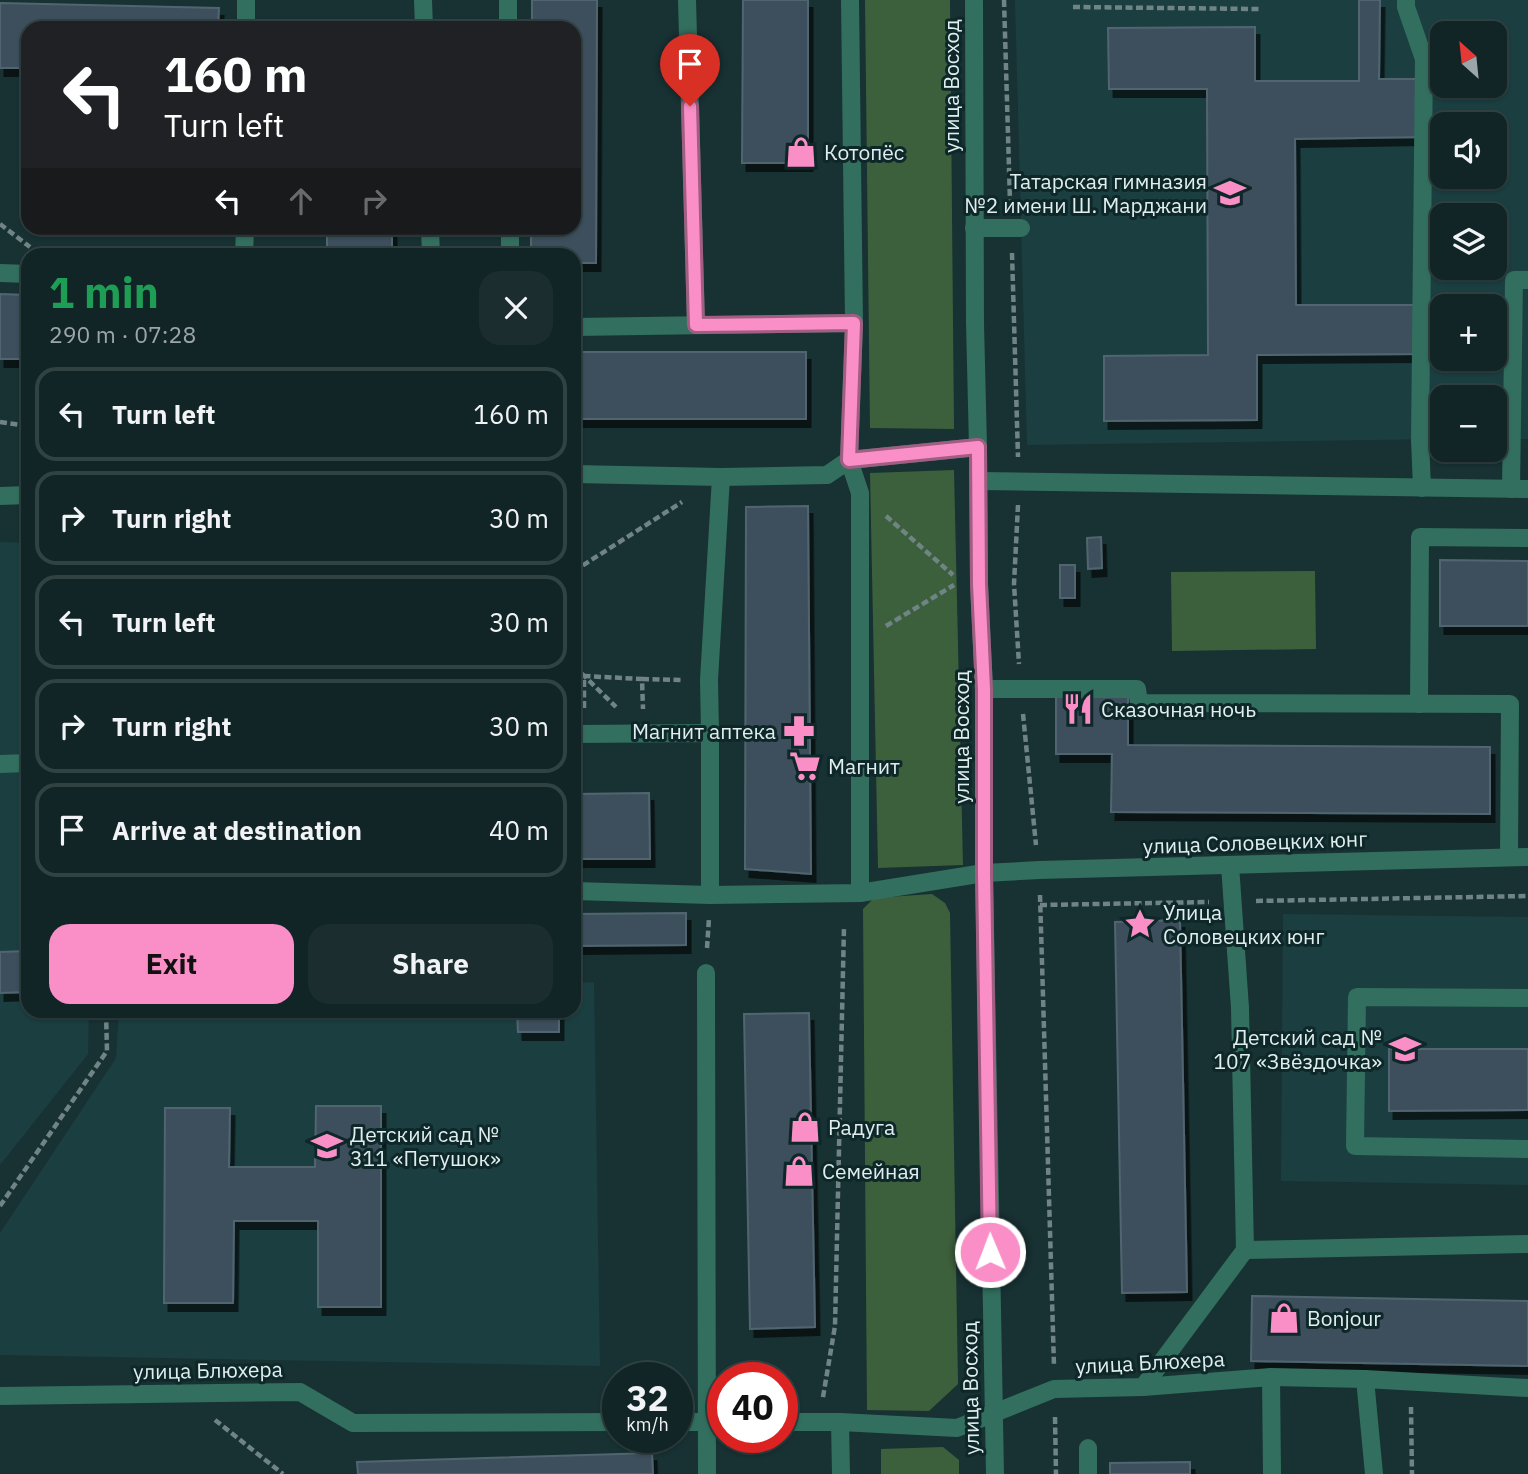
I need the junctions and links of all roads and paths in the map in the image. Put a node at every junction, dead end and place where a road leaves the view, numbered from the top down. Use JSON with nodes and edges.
{"nodes":[{"id":1,"x":247,"y":0,"type":"edge"},
{"id":2,"x":423,"y":0,"type":"edge"},
{"id":3,"x":508,"y":0,"type":"edge"},
{"id":4,"x":687,"y":0,"type":"edge"},
{"id":5,"x":850,"y":0,"type":"edge"},
{"id":6,"x":974,"y":0,"type":"edge"},
{"id":7,"x":1406,"y":0,"type":"edge"},
{"id":8,"x":1073,"y":7,"type":"dead end"},
{"id":9,"x":1259,"y":9,"type":"dead end"},
{"id":10,"x":246,"y":21,"type":"edge"},
{"id":11,"x":424,"y":21,"type":"edge"},
{"id":12,"x":508,"y":21,"type":"edge"},
{"id":13,"x":0,"y":224,"type":"edge"},
{"id":14,"x":974,"y":228,"type":"junction"},
{"id":15,"x":1021,"y":228,"type":"dead end"},
{"id":16,"x":31,"y":248,"type":"dead end"},
{"id":17,"x":0,"y":273,"type":"edge"},
{"id":18,"x":21,"y":274,"type":"edge"},
{"id":19,"x":1528,"y":280,"type":"edge"},
{"id":20,"x":854,"y":323,"type":"junction"},
{"id":21,"x":696,"y":325,"type":"junction"},
{"id":22,"x":581,"y":327,"type":"edge"},
{"id":23,"x":0,"y":422,"type":"edge"},
{"id":24,"x":21,"y":425,"type":"edge"},
{"id":25,"x":978,"y":447,"type":"junction"},
{"id":26,"x":849,"y":460,"type":"junction"},
{"id":27,"x":581,"y":474,"type":"edge"},
{"id":28,"x":721,"y":477,"type":"junction"},
{"id":29,"x":979,"y":481,"type":"junction"},
{"id":30,"x":1422,"y":488,"type":"junction"},
{"id":31,"x":1520,"y":489,"type":"edge"},
{"id":32,"x":860,"y":493,"type":"junction"},
{"id":33,"x":21,"y":495,"type":"edge"},
{"id":34,"x":0,"y":496,"type":"edge"},
{"id":35,"x":1528,"y":538,"type":"edge"},
{"id":36,"x":581,"y":567,"type":"edge"},
{"id":37,"x":860,"y":641,"type":"junction"},
{"id":38,"x":581,"y":673,"type":"edge"},
{"id":39,"x":584,"y":676,"type":"junction"},
{"id":40,"x":642,"y":679,"type":"junction"},
{"id":41,"x":709,"y":680,"type":"junction"},
{"id":42,"x":984,"y":690,"type":"junction"},
{"id":43,"x":1419,"y":704,"type":"junction"},
{"id":44,"x":581,"y":711,"type":"edge"},
{"id":45,"x":710,"y":733,"type":"junction"},
{"id":46,"x":581,"y":734,"type":"edge"},
{"id":47,"x":643,"y":734,"type":"junction"},
{"id":48,"x":21,"y":763,"type":"edge"},
{"id":49,"x":0,"y":764,"type":"edge"},
{"id":50,"x":1509,"y":857,"type":"junction"},
{"id":51,"x":1528,"y":857,"type":"edge"},
{"id":52,"x":1230,"y":865,"type":"junction"},
{"id":53,"x":984,"y":873,"type":"junction"},
{"id":54,"x":581,"y":891,"type":"edge"},
{"id":55,"x":860,"y":893,"type":"junction"},
{"id":56,"x":710,"y":895,"type":"junction"},
{"id":57,"x":1528,"y":897,"type":"edge"},
{"id":58,"x":1232,"y":901,"type":"junction"},
{"id":59,"x":1040,"y":905,"type":"dead end"},
{"id":60,"x":1041,"y":923,"type":"dead end"},
{"id":61,"x":844,"y":927,"type":"dead end"},
{"id":62,"x":706,"y":973,"type":"joint"},
{"id":63,"x":1528,"y":998,"type":"edge"},
{"id":64,"x":106,"y":1018,"type":"edge"},
{"id":65,"x":1528,"y":1149,"type":"edge"},
{"id":66,"x":0,"y":1206,"type":"edge"},
{"id":67,"x":1528,"y":1244,"type":"edge"},
{"id":68,"x":1245,"y":1250,"type":"junction"},
{"id":69,"x":714,"y":1362,"type":"edge"},
{"id":70,"x":1270,"y":1377,"type":"junction"},
{"id":71,"x":1365,"y":1379,"type":"junction"},
{"id":72,"x":1410,"y":1381,"type":"junction"},
{"id":73,"x":1143,"y":1387,"type":"junction"},
{"id":74,"x":1528,"y":1388,"type":"edge"},
{"id":75,"x":1054,"y":1389,"type":"junction"},
{"id":76,"x":182,"y":1393,"type":"junction"},
{"id":77,"x":0,"y":1396,"type":"edge"},
{"id":78,"x":993,"y":1414,"type":"junction"},
{"id":79,"x":602,"y":1422,"type":"edge"},
{"id":80,"x":798,"y":1422,"type":"edge"},
{"id":81,"x":818,"y":1422,"type":"junction"},
{"id":82,"x":840,"y":1422,"type":"junction"},
{"id":83,"x":1088,"y":1448,"type":"dead end"},
{"id":84,"x":710,"y":1453,"type":"edge"},
{"id":85,"x":283,"y":1474,"type":"edge"},
{"id":86,"x":707,"y":1474,"type":"edge"},
{"id":87,"x":841,"y":1474,"type":"edge"},
{"id":88,"x":995,"y":1474,"type":"edge"},
{"id":89,"x":1056,"y":1474,"type":"edge"},
{"id":90,"x":1088,"y":1474,"type":"edge"},
{"id":91,"x":1272,"y":1474,"type":"edge"},
{"id":92,"x":1374,"y":1474,"type":"edge"},
{"id":93,"x":1412,"y":1474,"type":"edge"}],
"edges":[{"from":1,"to":10,"type":"street"},
{"from":2,"to":11,"type":"street"},
{"from":3,"to":12,"type":"street"},
{"from":4,"to":21,"type":"street"},
{"from":5,"to":20,"type":"street"},
{"from":6,"to":14,"type":"street","name":"улица Восход"},
{"from":7,"to":30,"type":"street"},
{"from":8,"to":9,"type":"path"},
{"from":13,"to":16,"type":"path"},
{"from":14,"to":15,"type":"street"},
{"from":14,"to":25,"type":"street","name":"улица Восход"},
{"from":17,"to":18,"type":"street"},
{"from":19,"to":31,"type":"street"},
{"from":20,"to":21,"type":"street"},
{"from":20,"to":26,"type":"street"},
{"from":21,"to":22,"type":"street"},
{"from":23,"to":24,"type":"path"},
{"from":25,"to":26,"type":"street"},
{"from":25,"to":29,"type":"street","name":"улица Восход"},
{"from":26,"to":28,"type":"street"},
{"from":26,"to":32,"type":"street"},
{"from":27,"to":28,"type":"street"},
{"from":28,"to":36,"type":"path"},
{"from":28,"to":41,"type":"street"},
{"from":29,"to":30,"type":"street"},
{"from":29,"to":42,"type":"street","name":"улица Восход"},
{"from":30,"to":31,"type":"street"},
{"from":32,"to":37,"type":"street"},
{"from":32,"to":37,"type":"path"},
{"from":33,"to":34,"type":"street"},
{"from":35,"to":43,"type":"street"},
{"from":37,"to":55,"type":"street"},
{"from":38,"to":39,"type":"path"},
{"from":39,"to":40,"type":"path"},
{"from":39,"to":44,"type":"path"},
{"from":39,"to":47,"type":"path"},
{"from":40,"to":41,"type":"path"},
{"from":40,"to":47,"type":"path"},
{"from":41,"to":45,"type":"street"},
{"from":42,"to":43,"type":"street"},
{"from":42,"to":53,"type":"street","name":"улица Восход"},
{"from":43,"to":50,"type":"street"},
{"from":45,"to":47,"type":"street"},
{"from":45,"to":56,"type":"street"},
{"from":46,"to":47,"type":"street"},
{"from":48,"to":49,"type":"street"},
{"from":50,"to":51,"type":"street","name":"улица Соловецких юнг"},
{"from":50,"to":52,"type":"street","name":"улица Соловецких юнг"},
{"from":52,"to":53,"type":"street","name":"улица Соловецких юнг"},
{"from":52,"to":58,"type":"street"},
{"from":53,"to":55,"type":"street","name":"улица Соловецких юнг"},
{"from":53,"to":78,"type":"street","name":"улица Восход"},
{"from":54,"to":56,"type":"street","name":"улица Соловецких юнг"},
{"from":55,"to":56,"type":"street","name":"улица Соловецких юнг"},
{"from":56,"to":62,"type":"path"},
{"from":57,"to":58,"type":"path"},
{"from":58,"to":59,"type":"path"},
{"from":58,"to":68,"type":"street"},
{"from":60,"to":75,"type":"path"},
{"from":61,"to":81,"type":"path"},
{"from":62,"to":69,"type":"street"},
{"from":63,"to":65,"type":"street"},
{"from":64,"to":66,"type":"path"},
{"from":67,"to":68,"type":"street"},
{"from":68,"to":73,"type":"street"},
{"from":70,"to":71,"type":"street","name":"улица Блюхера"},
{"from":70,"to":73,"type":"street","name":"улица Блюхера"},
{"from":70,"to":91,"type":"street"},
{"from":71,"to":72,"type":"street","name":"улица Блюхера"},
{"from":71,"to":92,"type":"street"},
{"from":72,"to":74,"type":"street","name":"улица Блюхера"},
{"from":72,"to":93,"type":"path"},
{"from":73,"to":75,"type":"street","name":"улица Блюхера"},
{"from":75,"to":78,"type":"street","name":"улица Блюхера"},
{"from":75,"to":89,"type":"path"},
{"from":76,"to":77,"type":"street","name":"улица Блюхера"},
{"from":76,"to":79,"type":"street","name":"улица Блюхера"},
{"from":76,"to":85,"type":"path"},
{"from":78,"to":82,"type":"street","name":"улица Блюхера"},
{"from":78,"to":88,"type":"street","name":"улица Восход"},
{"from":80,"to":81,"type":"street","name":"улица Блюхера"},
{"from":81,"to":82,"type":"street","name":"улица Блюхера"},
{"from":82,"to":87,"type":"street"},
{"from":83,"to":90,"type":"street"},
{"from":84,"to":86,"type":"street"}]}
